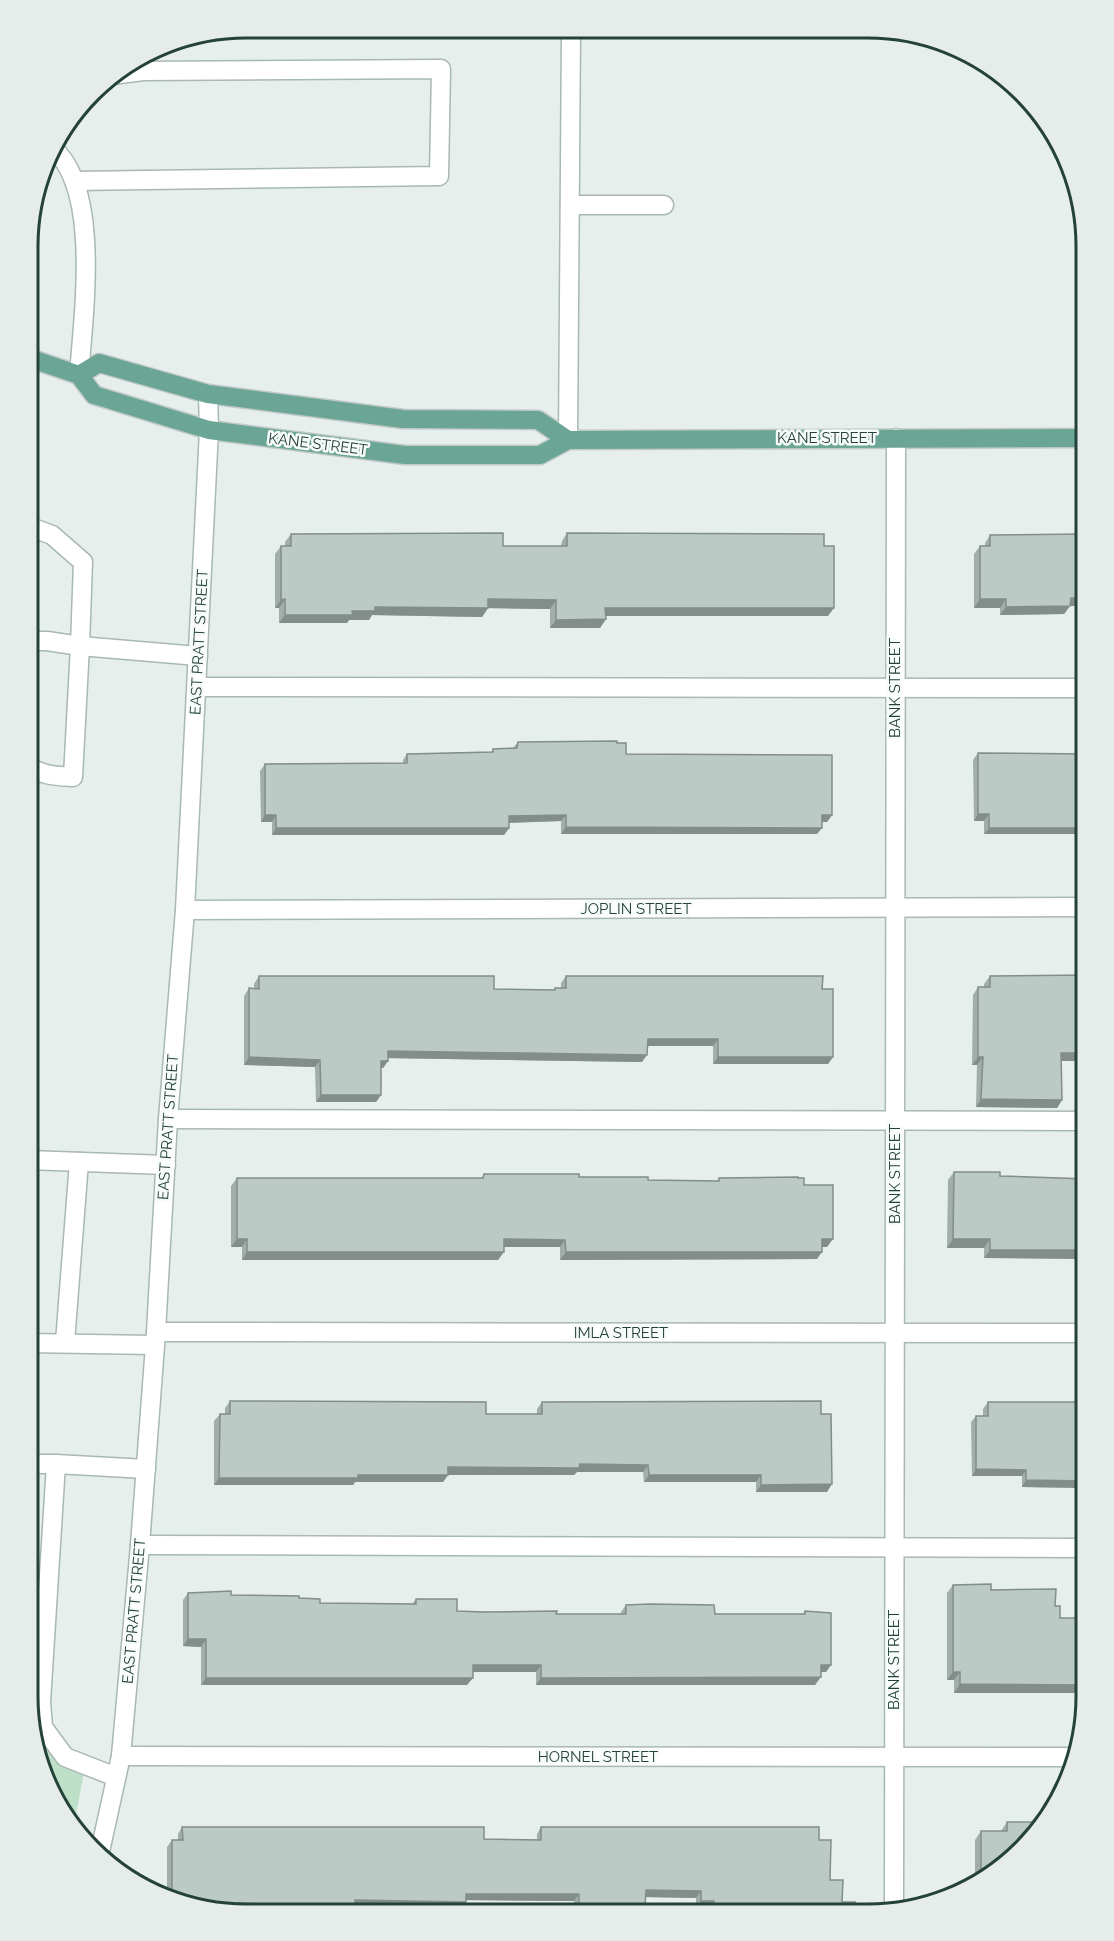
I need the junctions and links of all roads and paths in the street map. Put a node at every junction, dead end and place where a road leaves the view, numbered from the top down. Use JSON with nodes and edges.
{"nodes":[{"id":1,"x":571,"y":38,"type":"edge"},
{"id":2,"x":131,"y":73,"type":"edge"},
{"id":3,"x":59,"y":153,"type":"edge"},
{"id":4,"x":74,"y":181,"type":"junction"},
{"id":5,"x":570,"y":205,"type":"junction"},
{"id":6,"x":664,"y":205,"type":"dead end"},
{"id":7,"x":38,"y":361,"type":"edge"},
{"id":8,"x":79,"y":375,"type":"junction"},
{"id":9,"x":208,"y":394,"type":"junction"},
{"id":10,"x":209,"y":430,"type":"junction"},
{"id":11,"x":896,"y":438,"type":"junction"},
{"id":12,"x":1076,"y":438,"type":"edge"},
{"id":13,"x":568,"y":440,"type":"junction"},
{"id":14,"x":38,"y":530,"type":"edge"},
{"id":15,"x":38,"y":641,"type":"edge"},
{"id":16,"x":80,"y":646,"type":"junction"},
{"id":17,"x":198,"y":656,"type":"junction"},
{"id":18,"x":196,"y":687,"type":"junction"},
{"id":19,"x":895,"y":687,"type":"junction"},
{"id":20,"x":1076,"y":688,"type":"edge"},
{"id":21,"x":38,"y":772,"type":"edge"},
{"id":22,"x":1076,"y":907,"type":"edge"},
{"id":23,"x":895,"y":908,"type":"junction"},
{"id":24,"x":185,"y":910,"type":"junction"},
{"id":25,"x":168,"y":1119,"type":"junction"},
{"id":26,"x":895,"y":1119,"type":"junction"},
{"id":27,"x":1076,"y":1120,"type":"edge"},
{"id":28,"x":38,"y":1160,"type":"edge"},
{"id":29,"x":79,"y":1162,"type":"junction"},
{"id":30,"x":166,"y":1165,"type":"junction"},
{"id":31,"x":894,"y":1333,"type":"junction"},
{"id":32,"x":1076,"y":1333,"type":"edge"},
{"id":33,"x":155,"y":1339,"type":"junction"},
{"id":34,"x":65,"y":1342,"type":"junction"},
{"id":35,"x":38,"y":1343,"type":"edge"},
{"id":36,"x":38,"y":1464,"type":"edge"},
{"id":37,"x":56,"y":1464,"type":"junction"},
{"id":38,"x":146,"y":1469,"type":"junction"},
{"id":39,"x":140,"y":1545,"type":"junction"},
{"id":40,"x":894,"y":1546,"type":"junction"},
{"id":41,"x":1076,"y":1548,"type":"edge"},
{"id":42,"x":38,"y":1641,"type":"edge"},
{"id":43,"x":38,"y":1686,"type":"edge"},
{"id":44,"x":120,"y":1756,"type":"junction"},
{"id":45,"x":894,"y":1757,"type":"junction"},
{"id":46,"x":1067,"y":1757,"type":"edge"},
{"id":47,"x":116,"y":1777,"type":"junction"},
{"id":48,"x":101,"y":1846,"type":"edge"},
{"id":49,"x":894,"y":1902,"type":"edge"}],
"edges":[{"from":1,"to":5,"type":"street"},
{"from":2,"to":4,"type":"street"},
{"from":3,"to":4,"type":"street"},
{"from":4,"to":8,"type":"street"},
{"from":5,"to":6,"type":"street"},
{"from":5,"to":13,"type":"street"},
{"from":7,"to":8,"type":"main road","name":"KANE STREET"},
{"from":8,"to":9,"type":"main road"},
{"from":8,"to":10,"type":"main road","name":"KANE STREET"},
{"from":9,"to":10,"type":"street","name":"EAST PRATT STREET"},
{"from":9,"to":13,"type":"main road"},
{"from":10,"to":13,"type":"main road","name":"KANE STREET"},
{"from":10,"to":17,"type":"street","name":"EAST PRATT STREET"},
{"from":11,"to":12,"type":"main road","name":"KANE STREET"},
{"from":11,"to":13,"type":"main road","name":"KANE STREET"},
{"from":11,"to":19,"type":"street","name":"BANK STREET"},
{"from":14,"to":16,"type":"street"},
{"from":15,"to":16,"type":"street"},
{"from":16,"to":17,"type":"street"},
{"from":16,"to":21,"type":"street"},
{"from":17,"to":18,"type":"street","name":"EAST PRATT STREET"},
{"from":18,"to":19,"type":"street"},
{"from":18,"to":24,"type":"street","name":"EAST PRATT STREET"},
{"from":19,"to":20,"type":"street"},
{"from":19,"to":23,"type":"street","name":"BANK STREET"},
{"from":22,"to":23,"type":"street","name":"JOPLIN STREET"},
{"from":23,"to":24,"type":"street","name":"JOPLIN STREET"},
{"from":23,"to":26,"type":"street","name":"BANK STREET"},
{"from":24,"to":25,"type":"street","name":"EAST PRATT STREET"},
{"from":25,"to":26,"type":"street"},
{"from":25,"to":30,"type":"street","name":"EAST PRATT STREET"},
{"from":26,"to":27,"type":"street"},
{"from":26,"to":31,"type":"street","name":"BANK STREET"},
{"from":28,"to":29,"type":"street"},
{"from":29,"to":30,"type":"street"},
{"from":29,"to":34,"type":"street"},
{"from":30,"to":33,"type":"street","name":"EAST PRATT STREET"},
{"from":31,"to":32,"type":"street","name":"IMLA STREET"},
{"from":31,"to":33,"type":"street","name":"IMLA STREET"},
{"from":31,"to":40,"type":"street","name":"BANK STREET"},
{"from":33,"to":34,"type":"street","name":"IMLA STREET"},
{"from":33,"to":38,"type":"street","name":"EAST PRATT STREET"},
{"from":34,"to":35,"type":"street","name":"IMLA STREET"},
{"from":36,"to":37,"type":"street"},
{"from":37,"to":38,"type":"street"},
{"from":37,"to":42,"type":"street"},
{"from":38,"to":39,"type":"street","name":"EAST PRATT STREET"},
{"from":39,"to":40,"type":"street"},
{"from":39,"to":44,"type":"street","name":"EAST PRATT STREET"},
{"from":40,"to":41,"type":"street"},
{"from":40,"to":45,"type":"street","name":"BANK STREET"},
{"from":43,"to":47,"type":"street"},
{"from":44,"to":45,"type":"street","name":"HORNEL STREET"},
{"from":44,"to":47,"type":"street","name":"EAST PRATT STREET"},
{"from":45,"to":46,"type":"street","name":"HORNEL STREET"},
{"from":45,"to":49,"type":"street","name":"BANK STREET"},
{"from":47,"to":48,"type":"street","name":"EAST PRATT STREET"}]}
